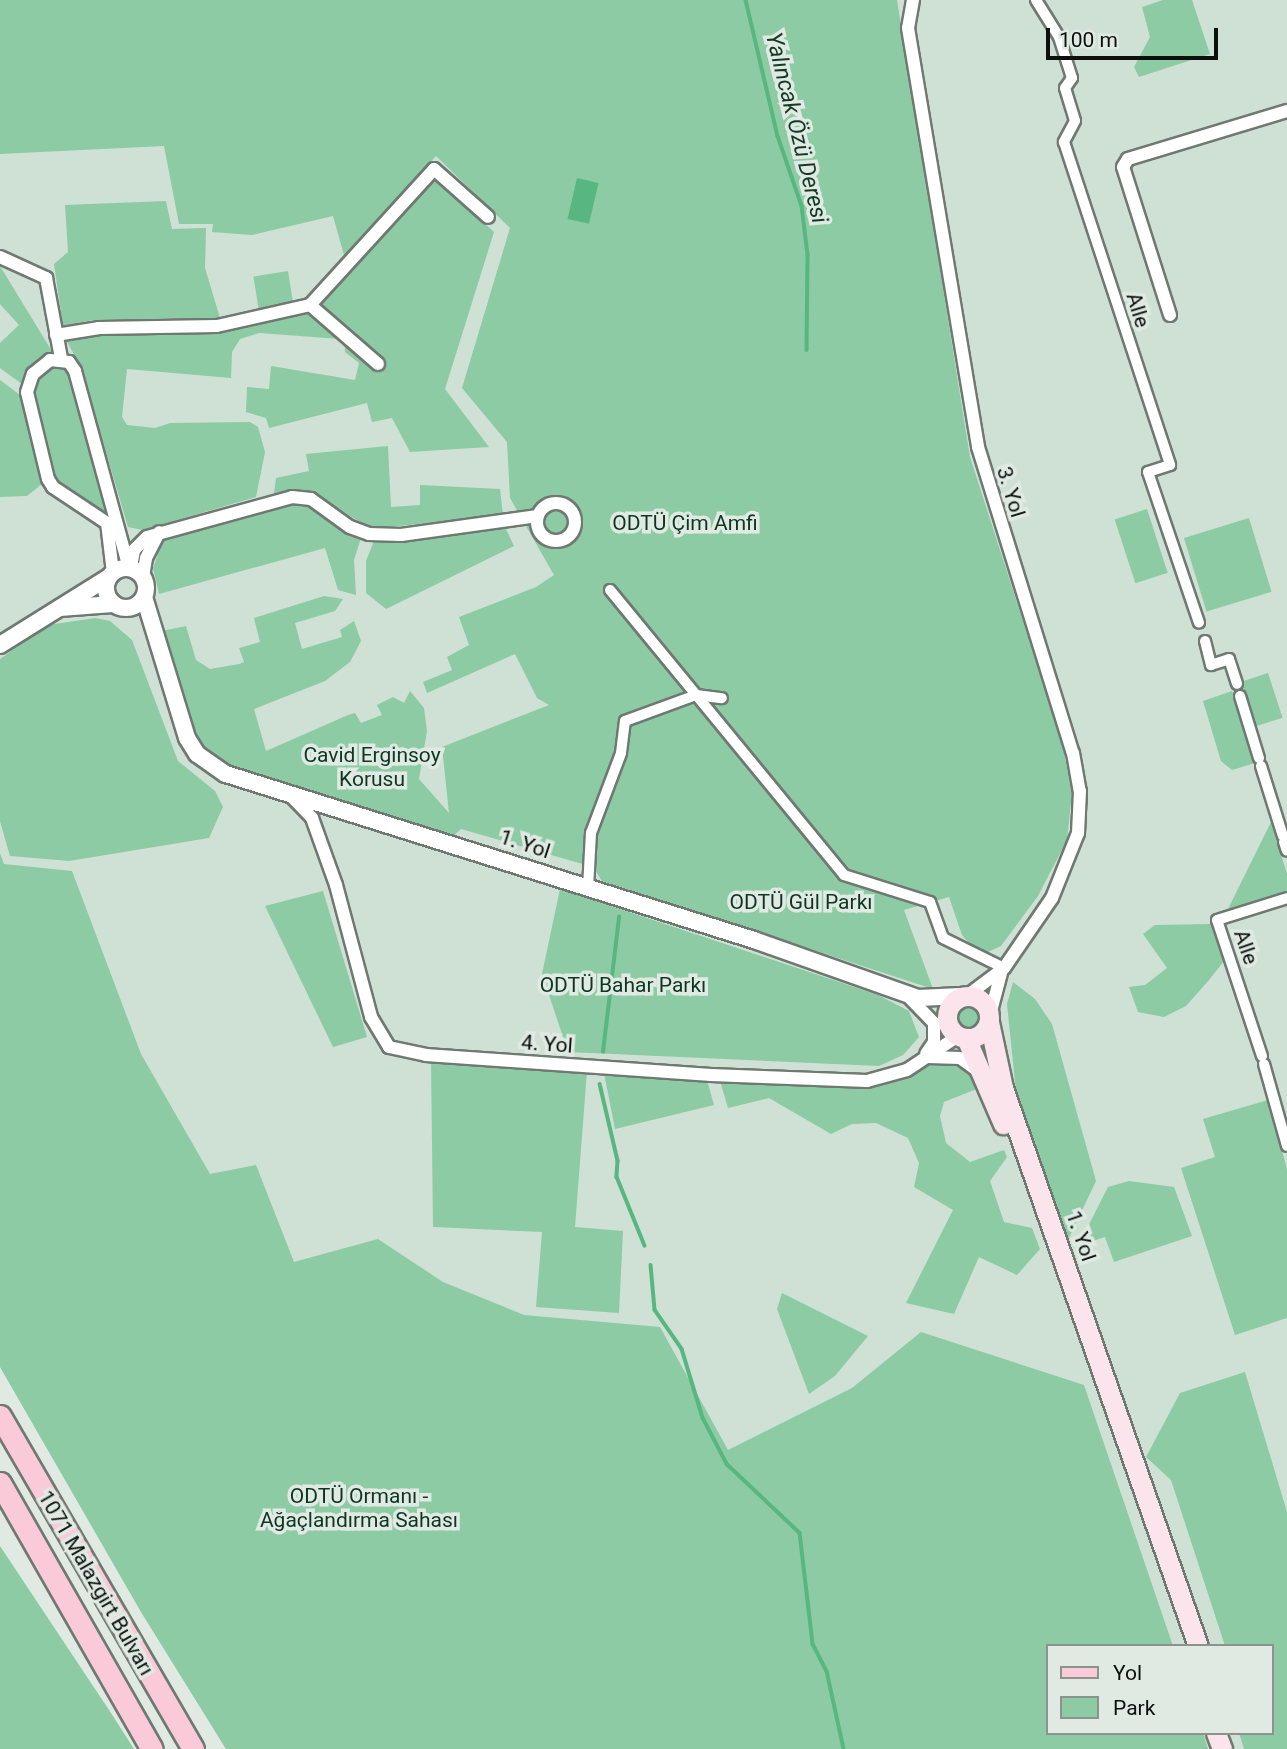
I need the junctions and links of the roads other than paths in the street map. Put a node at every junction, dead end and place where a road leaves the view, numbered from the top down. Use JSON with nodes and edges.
{"nodes":[{"id":1,"x":1036,"y":0,"type":"edge"},
{"id":2,"x":911,"y":2,"type":"edge"},
{"id":3,"x":1287,"y":111,"type":"edge"},
{"id":4,"x":488,"y":217,"type":"dead end"},
{"id":5,"x":0,"y":257,"type":"edge"},
{"id":6,"x":310,"y":305,"type":"junction"},
{"id":7,"x":1170,"y":315,"type":"dead end"},
{"id":8,"x":56,"y":335,"type":"junction"},
{"id":9,"x":61,"y":358,"type":"junction"},
{"id":10,"x":378,"y":364,"type":"dead end"},
{"id":11,"x":538,"y":516,"type":"dead end"},
{"id":12,"x":125,"y":573,"type":"junction"},
{"id":13,"x":610,"y":590,"type":"dead end"},
{"id":14,"x":144,"y":597,"type":"junction"},
{"id":15,"x":121,"y":606,"type":"junction"},
{"id":16,"x":54,"y":609,"type":"junction"},
{"id":17,"x":1199,"y":623,"type":"dead end"},
{"id":18,"x":154,"y":639,"type":"junction"},
{"id":19,"x":1205,"y":640,"type":"dead end"},
{"id":20,"x":0,"y":645,"type":"edge"},
{"id":21,"x":1237,"y":684,"type":"dead end"},
{"id":22,"x":696,"y":695,"type":"junction"},
{"id":23,"x":1240,"y":696,"type":"dead end"},
{"id":24,"x":722,"y":698,"type":"dead end"},
{"id":25,"x":280,"y":789,"type":"junction"},
{"id":26,"x":335,"y":807,"type":"junction"},
{"id":27,"x":319,"y":837,"type":"junction"},
{"id":28,"x":1285,"y":843,"type":"edge"},
{"id":29,"x":589,"y":888,"type":"junction"},
{"id":30,"x":1287,"y":898,"type":"edge"},
{"id":31,"x":1003,"y":968,"type":"junction"},
{"id":32,"x":905,"y":994,"type":"junction"},
{"id":33,"x":964,"y":996,"type":"junction"},
{"id":34,"x":989,"y":1018,"type":"junction"},
{"id":35,"x":962,"y":1037,"type":"junction"},
{"id":36,"x":921,"y":1059,"type":"junction"},
{"id":37,"x":985,"y":1079,"type":"junction"},
{"id":38,"x":1287,"y":1146,"type":"edge"},
{"id":39,"x":1064,"y":1275,"type":"junction"},
{"id":40,"x":0,"y":1416,"type":"edge"},
{"id":41,"x":1131,"y":1466,"type":"junction"},
{"id":42,"x":0,"y":1483,"type":"edge"},
{"id":43,"x":1185,"y":1644,"type":"edge"},
{"id":44,"x":1197,"y":1644,"type":"edge"},
{"id":45,"x":152,"y":1749,"type":"edge"},
{"id":46,"x":193,"y":1749,"type":"edge"}],
"edges":[{"from":1,"to":17,"type":"street","name":"Alle"},
{"from":2,"to":31,"type":"street","name":"3. Yol"},
{"from":3,"to":7,"type":"street"},
{"from":4,"to":6,"type":"street"},
{"from":5,"to":8,"type":"street"},
{"from":6,"to":8,"type":"street"},
{"from":6,"to":10,"type":"street"},
{"from":8,"to":9,"type":"street"},
{"from":9,"to":12,"type":"street"},
{"from":9,"to":12,"type":"street"},
{"from":11,"to":12,"type":"street"},
{"from":12,"to":14,"type":"street","name":"1. Yol"},
{"from":12,"to":15,"type":"street"},
{"from":12,"to":16,"type":"street"},
{"from":13,"to":22,"type":"street"},
{"from":14,"to":15,"type":"street"},
{"from":14,"to":18,"type":"street","name":"1. Yol"},
{"from":15,"to":16,"type":"street"},
{"from":15,"to":18,"type":"street"},
{"from":16,"to":20,"type":"street"},
{"from":18,"to":25,"type":"street","name":"1. Yol"},
{"from":19,"to":21,"type":"street"},
{"from":22,"to":24,"type":"street"},
{"from":22,"to":29,"type":"street"},
{"from":22,"to":31,"type":"street"},
{"from":23,"to":28,"type":"street"},
{"from":25,"to":26,"type":"street","name":"1. Yol"},
{"from":25,"to":27,"type":"street","name":"4. Yol"},
{"from":26,"to":27,"type":"street"},
{"from":26,"to":29,"type":"street","name":"1. Yol"},
{"from":27,"to":36,"type":"street","name":"4. Yol"},
{"from":29,"to":32,"type":"street","name":"1. Yol"},
{"from":30,"to":38,"type":"street","name":"Alle"},
{"from":31,"to":33,"type":"street","name":"3. Yol"},
{"from":31,"to":34,"type":"street","name":"3. Yol"},
{"from":32,"to":33,"type":"street","name":"1. Yol"},
{"from":32,"to":36,"type":"street"},
{"from":33,"to":34,"type":"main road"},
{"from":33,"to":35,"type":"main road"},
{"from":34,"to":35,"type":"main road"},
{"from":34,"to":39,"type":"main road","name":"1. Yol"},
{"from":35,"to":36,"type":"street","name":"4. Yol"},
{"from":35,"to":37,"type":"main road","name":"1. Yol"},
{"from":36,"to":37,"type":"street","name":"4. Yol"},
{"from":37,"to":39,"type":"main road","name":"1. Yol"},
{"from":39,"to":41,"type":"main road","name":"1. Yol"},
{"from":40,"to":46,"type":"main road","name":"1071 Malazgirt Bulvarı"},
{"from":41,"to":43,"type":"main road","name":"1. Yol"},
{"from":41,"to":44,"type":"main road","name":"1. Yol"},
{"from":42,"to":45,"type":"main road","name":"1071 Malazgirt Bulvarı"}]}
